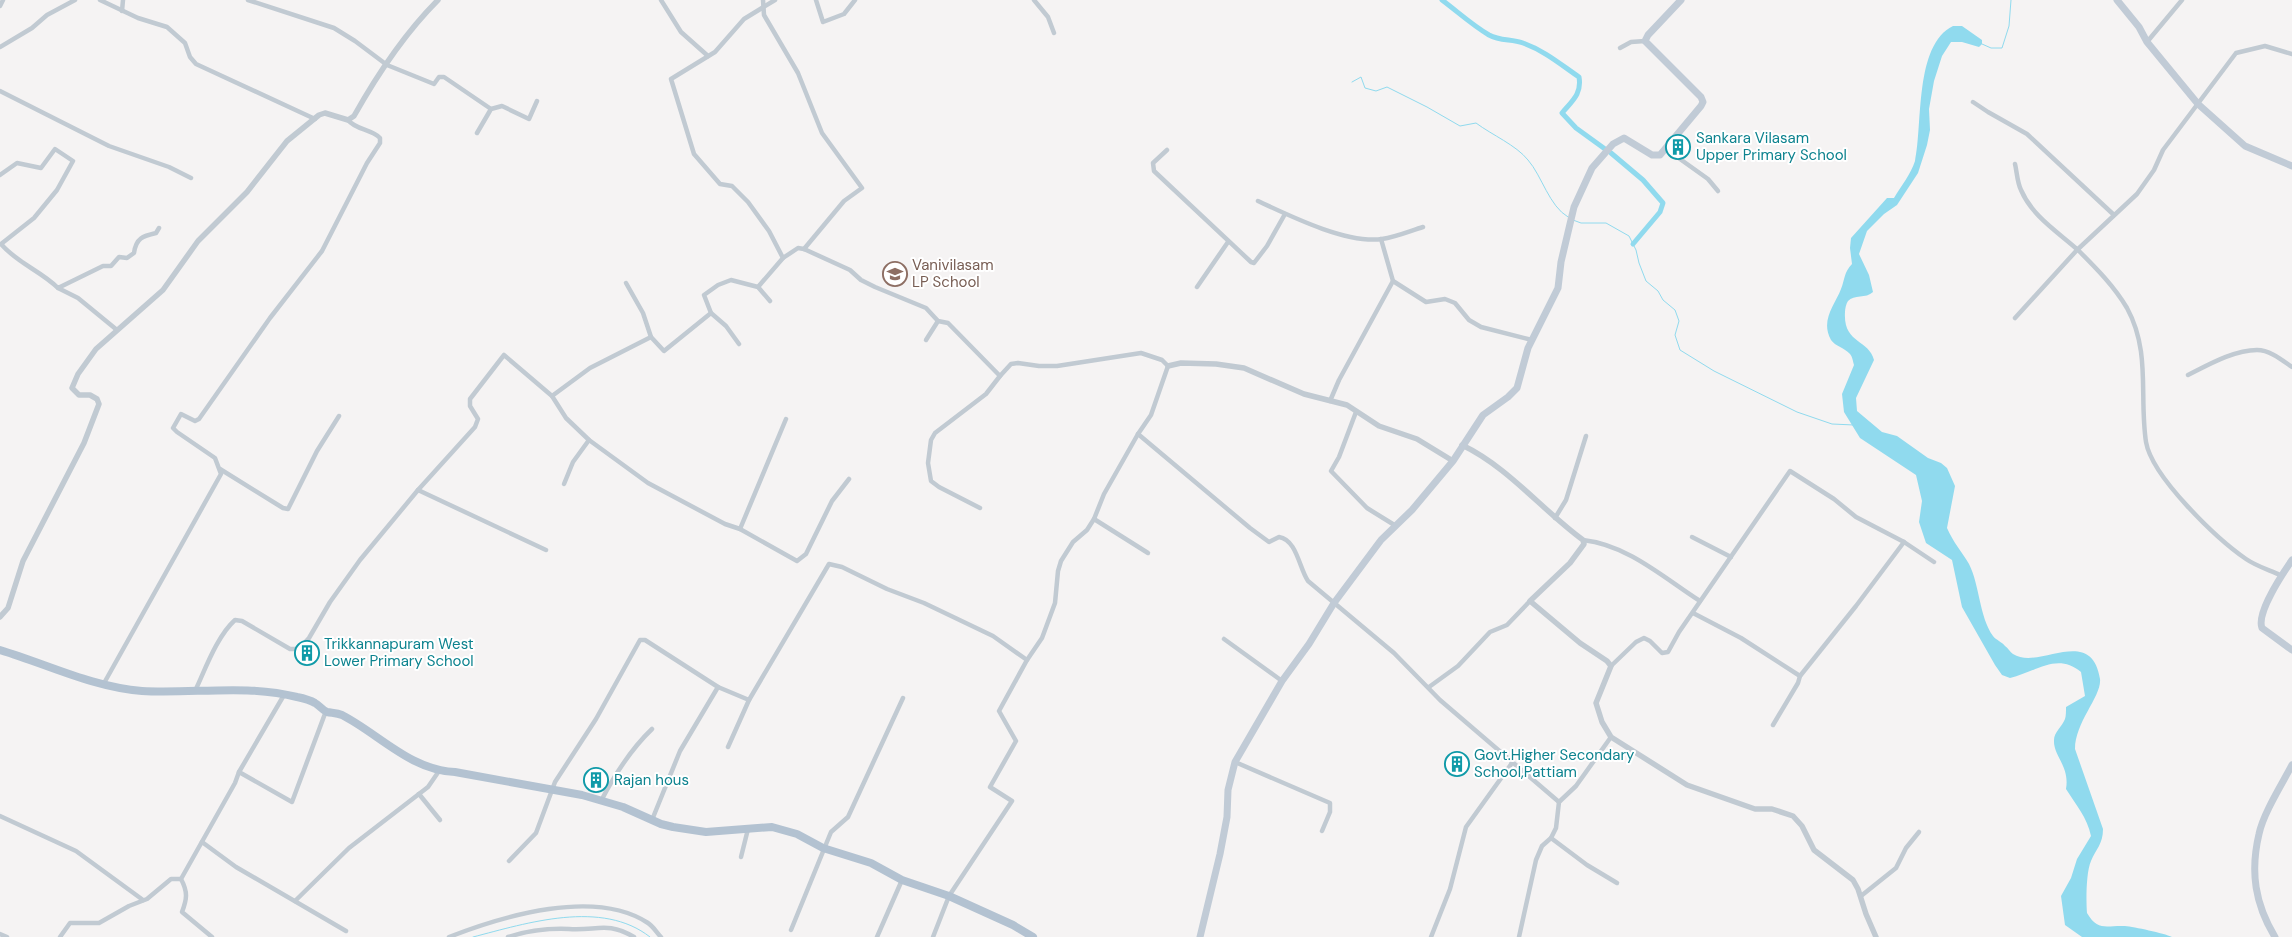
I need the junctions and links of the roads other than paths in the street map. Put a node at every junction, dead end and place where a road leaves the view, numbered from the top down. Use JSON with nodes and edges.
{"nodes":[{"id":1,"x":3,"y":0,"type":"edge"},
{"id":2,"x":75,"y":0,"type":"edge"},
{"id":3,"x":100,"y":0,"type":"edge"},
{"id":4,"x":124,"y":0,"type":"edge"},
{"id":5,"x":248,"y":0,"type":"edge"},
{"id":6,"x":438,"y":0,"type":"edge"},
{"id":7,"x":660,"y":0,"type":"edge"},
{"id":8,"x":762,"y":0,"type":"edge"},
{"id":9,"x":775,"y":0,"type":"edge"},
{"id":10,"x":816,"y":0,"type":"edge"},
{"id":11,"x":856,"y":0,"type":"edge"},
{"id":12,"x":1034,"y":0,"type":"edge"},
{"id":13,"x":1681,"y":0,"type":"edge"},
{"id":14,"x":2117,"y":0,"type":"edge"},
{"id":15,"x":2182,"y":0,"type":"edge"},
{"id":16,"x":257,"y":1,"type":"edge"},
{"id":17,"x":0,"y":6,"type":"edge"},
{"id":18,"x":763,"y":6,"type":"junction"},
{"id":19,"x":122,"y":11,"type":"junction"},
{"id":20,"x":1054,"y":33,"type":"dead end"},
{"id":21,"x":1645,"y":41,"type":"junction"},
{"id":22,"x":2147,"y":42,"type":"junction"},
{"id":23,"x":0,"y":47,"type":"edge"},
{"id":24,"x":1620,"y":48,"type":"dead end"},
{"id":25,"x":2292,"y":54,"type":"edge"},
{"id":26,"x":708,"y":56,"type":"junction"},
{"id":27,"x":387,"y":65,"type":"junction"},
{"id":28,"x":0,"y":91,"type":"edge"},
{"id":29,"x":538,"y":101,"type":"dead end"},
{"id":30,"x":1973,"y":102,"type":"dead end"},
{"id":31,"x":2198,"y":104,"type":"junction"},
{"id":32,"x":491,"y":109,"type":"junction"},
{"id":33,"x":314,"y":119,"type":"junction"},
{"id":34,"x":348,"y":120,"type":"junction"},
{"id":35,"x":477,"y":134,"type":"dead end"},
{"id":36,"x":1666,"y":149,"type":"junction"},
{"id":37,"x":1167,"y":150,"type":"dead end"},
{"id":38,"x":2015,"y":164,"type":"dead end"},
{"id":39,"x":2292,"y":166,"type":"edge"},
{"id":40,"x":9,"y":168,"type":"junction"},
{"id":41,"x":16,"y":171,"type":"dead end"},
{"id":42,"x":1,"y":172,"type":"edge"},
{"id":43,"x":191,"y":178,"type":"dead end"},
{"id":44,"x":1718,"y":191,"type":"dead end"},
{"id":45,"x":1258,"y":201,"type":"dead end"},
{"id":46,"x":1285,"y":214,"type":"junction"},
{"id":47,"x":2114,"y":215,"type":"junction"},
{"id":48,"x":1423,"y":227,"type":"dead end"},
{"id":49,"x":159,"y":228,"type":"dead end"},
{"id":50,"x":1382,"y":239,"type":"junction"},
{"id":51,"x":1228,"y":242,"type":"junction"},
{"id":52,"x":1,"y":243,"type":"edge"},
{"id":53,"x":804,"y":249,"type":"junction"},
{"id":54,"x":2077,"y":250,"type":"junction"},
{"id":55,"x":783,"y":258,"type":"junction"},
{"id":56,"x":1393,"y":281,"type":"junction"},
{"id":57,"x":626,"y":283,"type":"dead end"},
{"id":58,"x":758,"y":287,"type":"junction"},
{"id":59,"x":1197,"y":287,"type":"dead end"},
{"id":60,"x":58,"y":288,"type":"junction"},
{"id":61,"x":770,"y":301,"type":"dead end"},
{"id":62,"x":711,"y":313,"type":"junction"},
{"id":63,"x":2015,"y":318,"type":"dead end"},
{"id":64,"x":938,"y":321,"type":"junction"},
{"id":65,"x":117,"y":330,"type":"junction"},
{"id":66,"x":650,"y":337,"type":"junction"},
{"id":67,"x":926,"y":340,"type":"dead end"},
{"id":68,"x":1532,"y":340,"type":"junction"},
{"id":69,"x":739,"y":344,"type":"dead end"},
{"id":70,"x":1168,"y":366,"type":"junction"},
{"id":71,"x":2292,"y":367,"type":"edge"},
{"id":72,"x":2188,"y":375,"type":"dead end"},
{"id":73,"x":1000,"y":376,"type":"junction"},
{"id":74,"x":552,"y":396,"type":"junction"},
{"id":75,"x":1330,"y":400,"type":"junction"},
{"id":76,"x":1356,"y":412,"type":"junction"},
{"id":77,"x":339,"y":416,"type":"dead end"},
{"id":78,"x":786,"y":419,"type":"dead end"},
{"id":79,"x":1138,"y":434,"type":"junction"},
{"id":80,"x":1586,"y":436,"type":"dead end"},
{"id":81,"x":589,"y":440,"type":"junction"},
{"id":82,"x":1462,"y":445,"type":"junction"},
{"id":83,"x":1453,"y":461,"type":"junction"},
{"id":84,"x":220,"y":469,"type":"junction"},
{"id":85,"x":849,"y":479,"type":"dead end"},
{"id":86,"x":564,"y":484,"type":"dead end"},
{"id":87,"x":418,"y":490,"type":"junction"},
{"id":88,"x":980,"y":508,"type":"dead end"},
{"id":89,"x":1556,"y":518,"type":"junction"},
{"id":90,"x":1094,"y":519,"type":"junction"},
{"id":91,"x":1396,"y":526,"type":"junction"},
{"id":92,"x":740,"y":529,"type":"junction"},
{"id":93,"x":1692,"y":537,"type":"dead end"},
{"id":94,"x":1583,"y":540,"type":"junction"},
{"id":95,"x":1904,"y":542,"type":"junction"},
{"id":96,"x":546,"y":550,"type":"dead end"},
{"id":97,"x":1148,"y":553,"type":"dead end"},
{"id":98,"x":1731,"y":557,"type":"junction"},
{"id":99,"x":2292,"y":560,"type":"edge"},
{"id":100,"x":1934,"y":562,"type":"dead end"},
{"id":101,"x":2290,"y":568,"type":"edge"},
{"id":102,"x":2280,"y":575,"type":"junction"},
{"id":103,"x":1530,"y":601,"type":"junction"},
{"id":104,"x":1700,"y":601,"type":"junction"},
{"id":105,"x":1334,"y":602,"type":"junction"},
{"id":106,"x":1693,"y":613,"type":"junction"},
{"id":107,"x":0,"y":617,"type":"edge"},
{"id":108,"x":1224,"y":639,"type":"dead end"},
{"id":109,"x":0,"y":650,"type":"edge"},
{"id":110,"x":2292,"y":650,"type":"edge"},
{"id":111,"x":1027,"y":660,"type":"junction"},
{"id":112,"x":1611,"y":666,"type":"junction"},
{"id":113,"x":1800,"y":676,"type":"junction"},
{"id":114,"x":1282,"y":681,"type":"junction"},
{"id":115,"x":103,"y":685,"type":"junction"},
{"id":116,"x":718,"y":687,"type":"junction"},
{"id":117,"x":1428,"y":687,"type":"junction"},
{"id":118,"x":195,"y":691,"type":"junction"},
{"id":119,"x":284,"y":695,"type":"junction"},
{"id":120,"x":902,"y":698,"type":"dead end"},
{"id":121,"x":748,"y":700,"type":"junction"},
{"id":122,"x":326,"y":712,"type":"junction"},
{"id":123,"x":1773,"y":725,"type":"dead end"},
{"id":124,"x":652,"y":729,"type":"dead end"},
{"id":125,"x":1611,"y":737,"type":"junction"},
{"id":126,"x":728,"y":746,"type":"dead end"},
{"id":127,"x":1235,"y":762,"type":"junction"},
{"id":128,"x":1512,"y":763,"type":"junction"},
{"id":129,"x":2292,"y":765,"type":"edge"},
{"id":130,"x":439,"y":771,"type":"junction"},
{"id":131,"x":239,"y":772,"type":"junction"},
{"id":132,"x":554,"y":789,"type":"junction"},
{"id":133,"x":420,"y":794,"type":"junction"},
{"id":134,"x":601,"y":801,"type":"junction"},
{"id":135,"x":1559,"y":802,"type":"junction"},
{"id":136,"x":0,"y":816,"type":"edge"},
{"id":137,"x":440,"y":820,"type":"dead end"},
{"id":138,"x":652,"y":820,"type":"junction"},
{"id":139,"x":748,"y":829,"type":"junction"},
{"id":140,"x":1322,"y":831,"type":"dead end"},
{"id":141,"x":1919,"y":832,"type":"dead end"},
{"id":142,"x":1551,"y":838,"type":"junction"},
{"id":143,"x":202,"y":842,"type":"junction"},
{"id":144,"x":824,"y":848,"type":"junction"},
{"id":145,"x":741,"y":857,"type":"dead end"},
{"id":146,"x":509,"y":861,"type":"dead end"},
{"id":147,"x":181,"y":879,"type":"junction"},
{"id":148,"x":902,"y":880,"type":"junction"},
{"id":149,"x":1617,"y":883,"type":"dead end"},
{"id":150,"x":949,"y":896,"type":"junction"},
{"id":151,"x":1861,"y":896,"type":"junction"},
{"id":152,"x":143,"y":900,"type":"junction"},
{"id":153,"x":295,"y":901,"type":"junction"},
{"id":154,"x":791,"y":930,"type":"dead end"},
{"id":155,"x":346,"y":931,"type":"dead end"},
{"id":156,"x":0,"y":934,"type":"edge"},
{"id":157,"x":7,"y":937,"type":"edge"},
{"id":158,"x":60,"y":937,"type":"edge"},
{"id":159,"x":212,"y":937,"type":"edge"},
{"id":160,"x":449,"y":937,"type":"edge"},
{"id":161,"x":508,"y":937,"type":"edge"},
{"id":162,"x":634,"y":937,"type":"edge"},
{"id":163,"x":661,"y":937,"type":"edge"},
{"id":164,"x":878,"y":937,"type":"edge"},
{"id":165,"x":934,"y":937,"type":"edge"},
{"id":166,"x":1033,"y":937,"type":"edge"},
{"id":167,"x":1200,"y":937,"type":"edge"},
{"id":168,"x":1432,"y":937,"type":"edge"},
{"id":169,"x":1519,"y":937,"type":"edge"},
{"id":170,"x":1876,"y":937,"type":"edge"},
{"id":171,"x":2275,"y":937,"type":"edge"}],
"edges":[{"from":1,"to":17,"type":"street"},
{"from":2,"to":23,"type":"street"},
{"from":3,"to":19,"type":"street"},
{"from":4,"to":19,"type":"street"},
{"from":5,"to":16,"type":"street"},
{"from":6,"to":27,"type":"street"},
{"from":7,"to":26,"type":"street"},
{"from":8,"to":18,"type":"street"},
{"from":9,"to":18,"type":"street"},
{"from":10,"to":11,"type":"street"},
{"from":12,"to":20,"type":"street"},
{"from":13,"to":21,"type":"main road"},
{"from":14,"to":22,"type":"main road"},
{"from":15,"to":22,"type":"street"},
{"from":16,"to":27,"type":"street"},
{"from":18,"to":26,"type":"street"},
{"from":18,"to":53,"type":"street"},
{"from":19,"to":33,"type":"street"},
{"from":21,"to":24,"type":"street"},
{"from":21,"to":36,"type":"main road"},
{"from":22,"to":31,"type":"main road"},
{"from":25,"to":31,"type":"street"},
{"from":26,"to":55,"type":"street"},
{"from":27,"to":32,"type":"street"},
{"from":27,"to":34,"type":"street"},
{"from":28,"to":43,"type":"street"},
{"from":29,"to":32,"type":"street"},
{"from":30,"to":47,"type":"street"},
{"from":31,"to":39,"type":"main road"},
{"from":31,"to":47,"type":"street"},
{"from":32,"to":35,"type":"street"},
{"from":33,"to":34,"type":"street"},
{"from":33,"to":65,"type":"street"},
{"from":34,"to":84,"type":"street"},
{"from":36,"to":44,"type":"street"},
{"from":36,"to":68,"type":"main road"},
{"from":37,"to":51,"type":"street"},
{"from":38,"to":54,"type":"street"},
{"from":40,"to":41,"type":"street"},
{"from":40,"to":42,"type":"street"},
{"from":40,"to":52,"type":"street"},
{"from":45,"to":46,"type":"street"},
{"from":46,"to":50,"type":"street"},
{"from":46,"to":51,"type":"street"},
{"from":47,"to":54,"type":"street"},
{"from":48,"to":50,"type":"street"},
{"from":49,"to":60,"type":"street"},
{"from":50,"to":56,"type":"street"},
{"from":51,"to":59,"type":"street"},
{"from":52,"to":60,"type":"street"},
{"from":53,"to":55,"type":"street"},
{"from":53,"to":64,"type":"street"},
{"from":54,"to":63,"type":"street"},
{"from":54,"to":102,"type":"street"},
{"from":55,"to":58,"type":"street"},
{"from":56,"to":68,"type":"street"},
{"from":56,"to":75,"type":"street"},
{"from":57,"to":66,"type":"street"},
{"from":58,"to":61,"type":"street"},
{"from":58,"to":62,"type":"street"},
{"from":60,"to":65,"type":"street"},
{"from":62,"to":66,"type":"street"},
{"from":62,"to":69,"type":"street"},
{"from":64,"to":67,"type":"street"},
{"from":64,"to":73,"type":"street"},
{"from":65,"to":107,"type":"street"},
{"from":66,"to":74,"type":"street"},
{"from":68,"to":82,"type":"main road"},
{"from":70,"to":73,"type":"street"},
{"from":70,"to":75,"type":"street"},
{"from":70,"to":79,"type":"street"},
{"from":71,"to":72,"type":"street"},
{"from":73,"to":88,"type":"street"},
{"from":74,"to":81,"type":"street"},
{"from":74,"to":87,"type":"street"},
{"from":75,"to":76,"type":"street"},
{"from":76,"to":83,"type":"street"},
{"from":76,"to":91,"type":"street"},
{"from":77,"to":84,"type":"street"},
{"from":78,"to":92,"type":"street"},
{"from":79,"to":90,"type":"street"},
{"from":79,"to":105,"type":"street"},
{"from":80,"to":89,"type":"street"},
{"from":81,"to":86,"type":"street"},
{"from":81,"to":92,"type":"street"},
{"from":82,"to":83,"type":"main road"},
{"from":82,"to":89,"type":"street"},
{"from":83,"to":91,"type":"main road"},
{"from":84,"to":115,"type":"street"},
{"from":85,"to":92,"type":"street"},
{"from":87,"to":96,"type":"street"},
{"from":87,"to":118,"type":"street"},
{"from":89,"to":94,"type":"street"},
{"from":90,"to":97,"type":"street"},
{"from":90,"to":111,"type":"street"},
{"from":91,"to":105,"type":"main road"},
{"from":93,"to":98,"type":"street"},
{"from":94,"to":103,"type":"street"},
{"from":94,"to":104,"type":"street"},
{"from":95,"to":98,"type":"street"},
{"from":95,"to":100,"type":"street"},
{"from":95,"to":113,"type":"street"},
{"from":98,"to":104,"type":"street"},
{"from":99,"to":101,"type":"main road"},
{"from":101,"to":102,"type":"main road"},
{"from":102,"to":110,"type":"main road"},
{"from":103,"to":112,"type":"street"},
{"from":103,"to":117,"type":"street"},
{"from":104,"to":106,"type":"street"},
{"from":105,"to":114,"type":"main road"},
{"from":105,"to":117,"type":"street"},
{"from":106,"to":112,"type":"street"},
{"from":106,"to":113,"type":"street"},
{"from":108,"to":114,"type":"street"},
{"from":109,"to":115,"type":"main road"},
{"from":111,"to":121,"type":"street"},
{"from":111,"to":150,"type":"street"},
{"from":112,"to":125,"type":"street"},
{"from":113,"to":123,"type":"street"},
{"from":114,"to":127,"type":"main road"},
{"from":115,"to":118,"type":"main road"},
{"from":116,"to":121,"type":"street"},
{"from":116,"to":132,"type":"street"},
{"from":116,"to":138,"type":"street"},
{"from":117,"to":128,"type":"street"},
{"from":118,"to":119,"type":"main road"},
{"from":119,"to":122,"type":"main road"},
{"from":119,"to":131,"type":"street"},
{"from":120,"to":144,"type":"street"},
{"from":121,"to":126,"type":"street"},
{"from":122,"to":130,"type":"main road"},
{"from":122,"to":131,"type":"street"},
{"from":124,"to":134,"type":"street"},
{"from":125,"to":135,"type":"street"},
{"from":125,"to":151,"type":"street"},
{"from":127,"to":140,"type":"street"},
{"from":127,"to":167,"type":"main road"},
{"from":128,"to":135,"type":"street"},
{"from":128,"to":168,"type":"street"},
{"from":129,"to":171,"type":"main road"},
{"from":130,"to":132,"type":"main road"},
{"from":130,"to":133,"type":"street"},
{"from":131,"to":143,"type":"street"},
{"from":132,"to":134,"type":"main road"},
{"from":132,"to":146,"type":"street"},
{"from":133,"to":137,"type":"street"},
{"from":133,"to":153,"type":"street"},
{"from":134,"to":138,"type":"main road"},
{"from":135,"to":142,"type":"street"},
{"from":136,"to":152,"type":"street"},
{"from":138,"to":139,"type":"main road"},
{"from":139,"to":144,"type":"main road"},
{"from":139,"to":145,"type":"street"},
{"from":141,"to":151,"type":"street"},
{"from":142,"to":149,"type":"street"},
{"from":142,"to":169,"type":"street"},
{"from":143,"to":147,"type":"street"},
{"from":143,"to":153,"type":"street"},
{"from":144,"to":148,"type":"main road"},
{"from":144,"to":154,"type":"street"},
{"from":147,"to":152,"type":"street"},
{"from":147,"to":159,"type":"street"},
{"from":148,"to":150,"type":"main road"},
{"from":148,"to":164,"type":"street"},
{"from":150,"to":165,"type":"street"},
{"from":150,"to":166,"type":"main road"},
{"from":151,"to":170,"type":"street"},
{"from":152,"to":158,"type":"street"},
{"from":153,"to":155,"type":"street"},
{"from":156,"to":157,"type":"street"},
{"from":160,"to":163,"type":"street"},
{"from":161,"to":162,"type":"street"}]}
